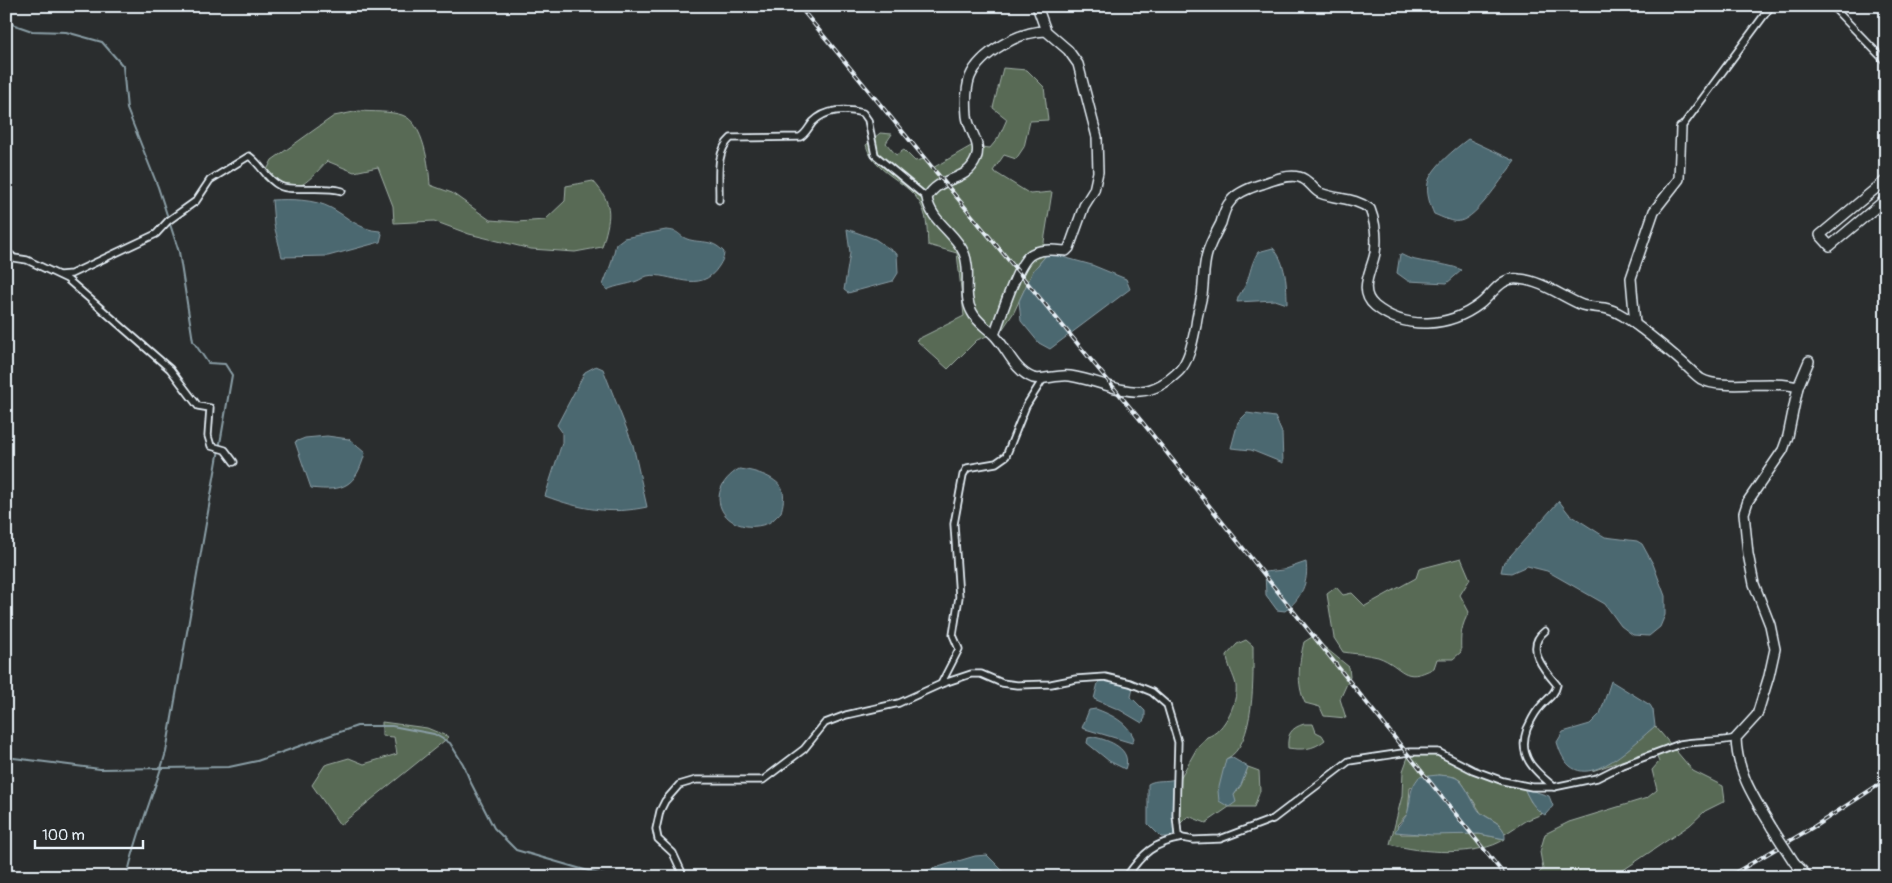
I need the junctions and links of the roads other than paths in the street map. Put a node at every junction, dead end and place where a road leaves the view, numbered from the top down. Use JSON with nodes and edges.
{"nodes":[{"id":1,"x":1037,"y":6,"type":"edge"},
{"id":2,"x":1771,"y":6,"type":"edge"},
{"id":3,"x":1832,"y":6,"type":"edge"},
{"id":4,"x":1046,"y":31,"type":"junction"},
{"id":5,"x":1886,"y":62,"type":"edge"},
{"id":6,"x":1681,"y":128,"type":"joint"},
{"id":7,"x":1886,"y":180,"type":"edge"},
{"id":8,"x":342,"y":191,"type":"dead end"},
{"id":9,"x":927,"y":198,"type":"junction"},
{"id":10,"x":1886,"y":199,"type":"edge"},
{"id":11,"x":719,"y":200,"type":"dead end"},
{"id":12,"x":6,"y":251,"type":"edge"},
{"id":13,"x":60,"y":275,"type":"junction"},
{"id":14,"x":1636,"y":324,"type":"junction"},
{"id":15,"x":994,"y":335,"type":"junction"},
{"id":16,"x":1809,"y":361,"type":"dead end"},
{"id":17,"x":1043,"y":379,"type":"junction"},
{"id":18,"x":1798,"y":387,"type":"junction"},
{"id":19,"x":234,"y":462,"type":"dead end"},
{"id":20,"x":1545,"y":630,"type":"dead end"},
{"id":21,"x":941,"y":684,"type":"junction"},
{"id":22,"x":1736,"y":738,"type":"junction"},
{"id":23,"x":1554,"y":787,"type":"junction"},
{"id":24,"x":1182,"y":838,"type":"junction"},
{"id":25,"x":684,"y":877,"type":"edge"},
{"id":26,"x":1126,"y":877,"type":"edge"},
{"id":27,"x":1808,"y":877,"type":"edge"}],
"edges":[{"from":1,"to":4,"type":"street"},
{"from":2,"to":6,"type":"street"},
{"from":3,"to":5,"type":"street"},
{"from":4,"to":9,"type":"street"},
{"from":4,"to":15,"type":"street"},
{"from":6,"to":14,"type":"street"},
{"from":7,"to":10,"type":"street"},
{"from":8,"to":13,"type":"street"},
{"from":9,"to":11,"type":"street"},
{"from":9,"to":15,"type":"street"},
{"from":12,"to":13,"type":"street"},
{"from":13,"to":19,"type":"street"},
{"from":14,"to":17,"type":"street"},
{"from":14,"to":18,"type":"street"},
{"from":15,"to":17,"type":"street"},
{"from":16,"to":18,"type":"street"},
{"from":17,"to":21,"type":"street"},
{"from":18,"to":22,"type":"street"},
{"from":20,"to":23,"type":"street"},
{"from":21,"to":24,"type":"street"},
{"from":21,"to":25,"type":"street"},
{"from":22,"to":23,"type":"street"},
{"from":22,"to":27,"type":"street","bridge":true},
{"from":23,"to":24,"type":"street"},
{"from":24,"to":26,"type":"street"}]}
